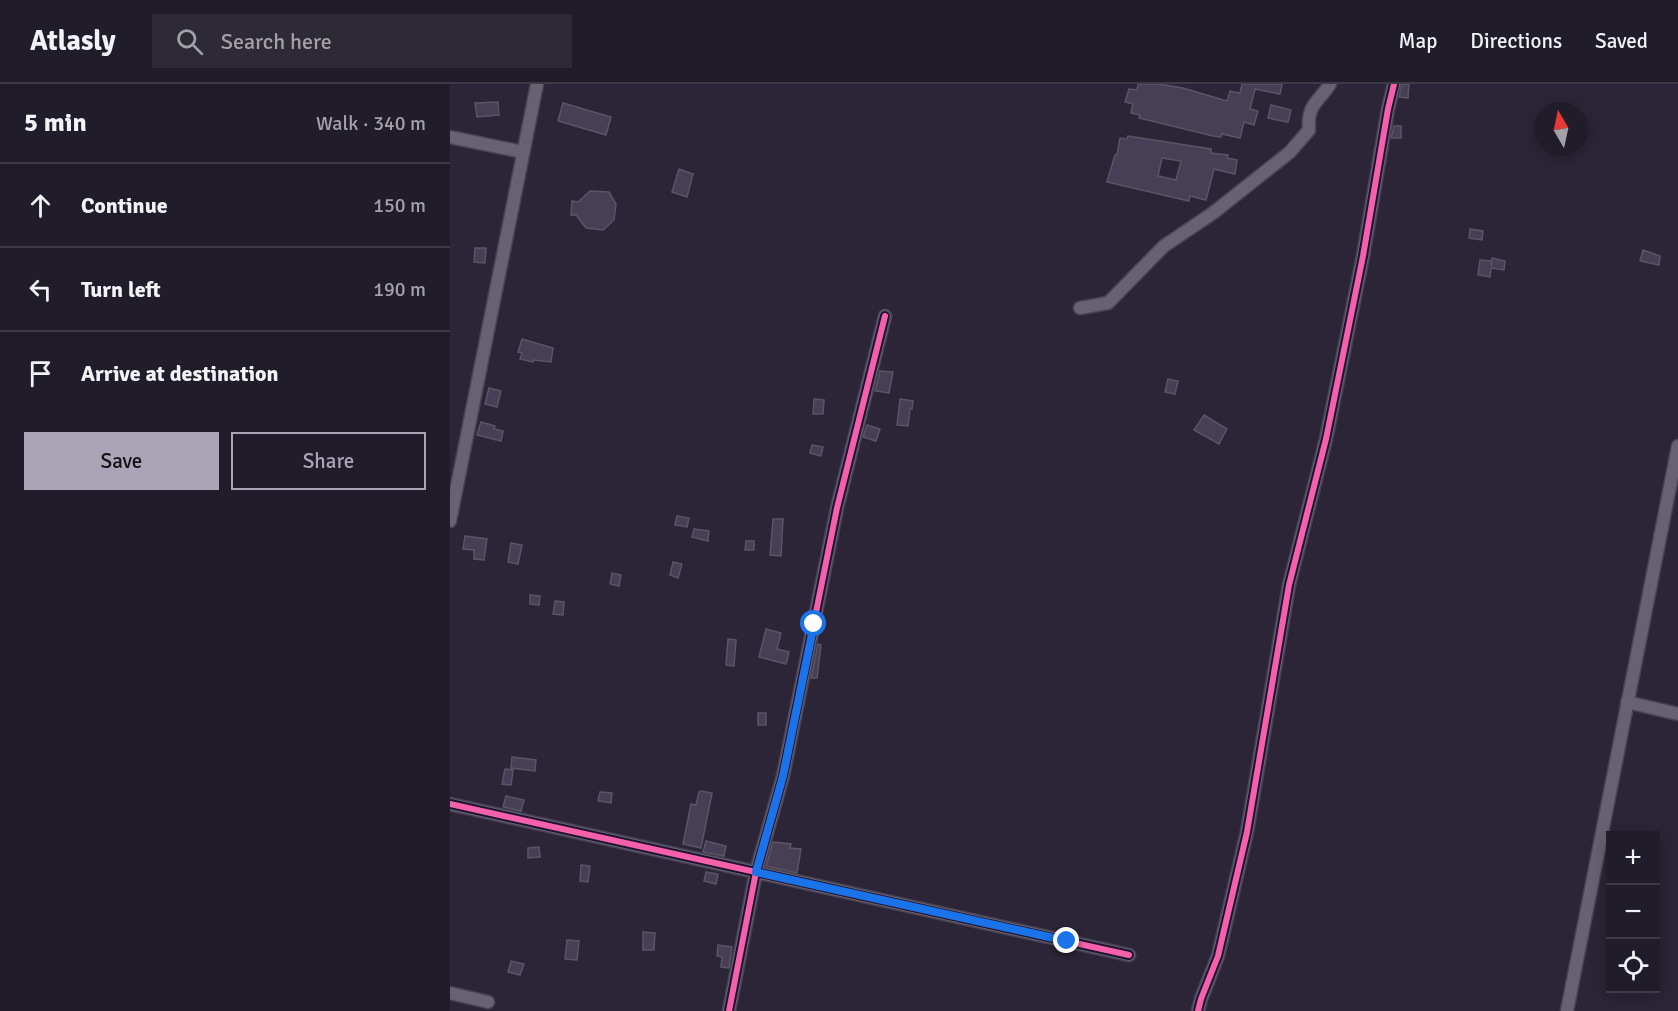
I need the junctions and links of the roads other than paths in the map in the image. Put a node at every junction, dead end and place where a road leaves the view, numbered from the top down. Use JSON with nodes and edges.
{"nodes":[{"id":1,"x":537,"y":84,"type":"edge"},
{"id":2,"x":1330,"y":84,"type":"edge"},
{"id":3,"x":1394,"y":84,"type":"edge"},
{"id":4,"x":450,"y":137,"type":"edge"},
{"id":5,"x":523,"y":152,"type":"junction"},
{"id":6,"x":1080,"y":308,"type":"dead end"},
{"id":7,"x":885,"y":316,"type":"dead end"},
{"id":8,"x":1678,"y":446,"type":"edge"},
{"id":9,"x":450,"y":521,"type":"edge"},
{"id":10,"x":1627,"y":702,"type":"junction"},
{"id":11,"x":1678,"y":714,"type":"edge"},
{"id":12,"x":450,"y":804,"type":"edge"},
{"id":13,"x":756,"y":872,"type":"junction"},
{"id":14,"x":1129,"y":954,"type":"dead end"},
{"id":15,"x":450,"y":993,"type":"edge"},
{"id":16,"x":488,"y":1002,"type":"dead end"},
{"id":17,"x":729,"y":1011,"type":"edge"},
{"id":18,"x":1198,"y":1011,"type":"edge"},
{"id":19,"x":1567,"y":1011,"type":"edge"}],
"edges":[{"from":1,"to":5,"type":"street"},
{"from":2,"to":6,"type":"street"},
{"from":3,"to":18,"type":"street"},
{"from":4,"to":5,"type":"street"},
{"from":5,"to":9,"type":"street"},
{"from":7,"to":13,"type":"street"},
{"from":8,"to":10,"type":"street"},
{"from":10,"to":11,"type":"street"},
{"from":10,"to":19,"type":"street"},
{"from":12,"to":13,"type":"street"},
{"from":13,"to":14,"type":"street"},
{"from":13,"to":17,"type":"street"},
{"from":15,"to":16,"type":"street"}]}
